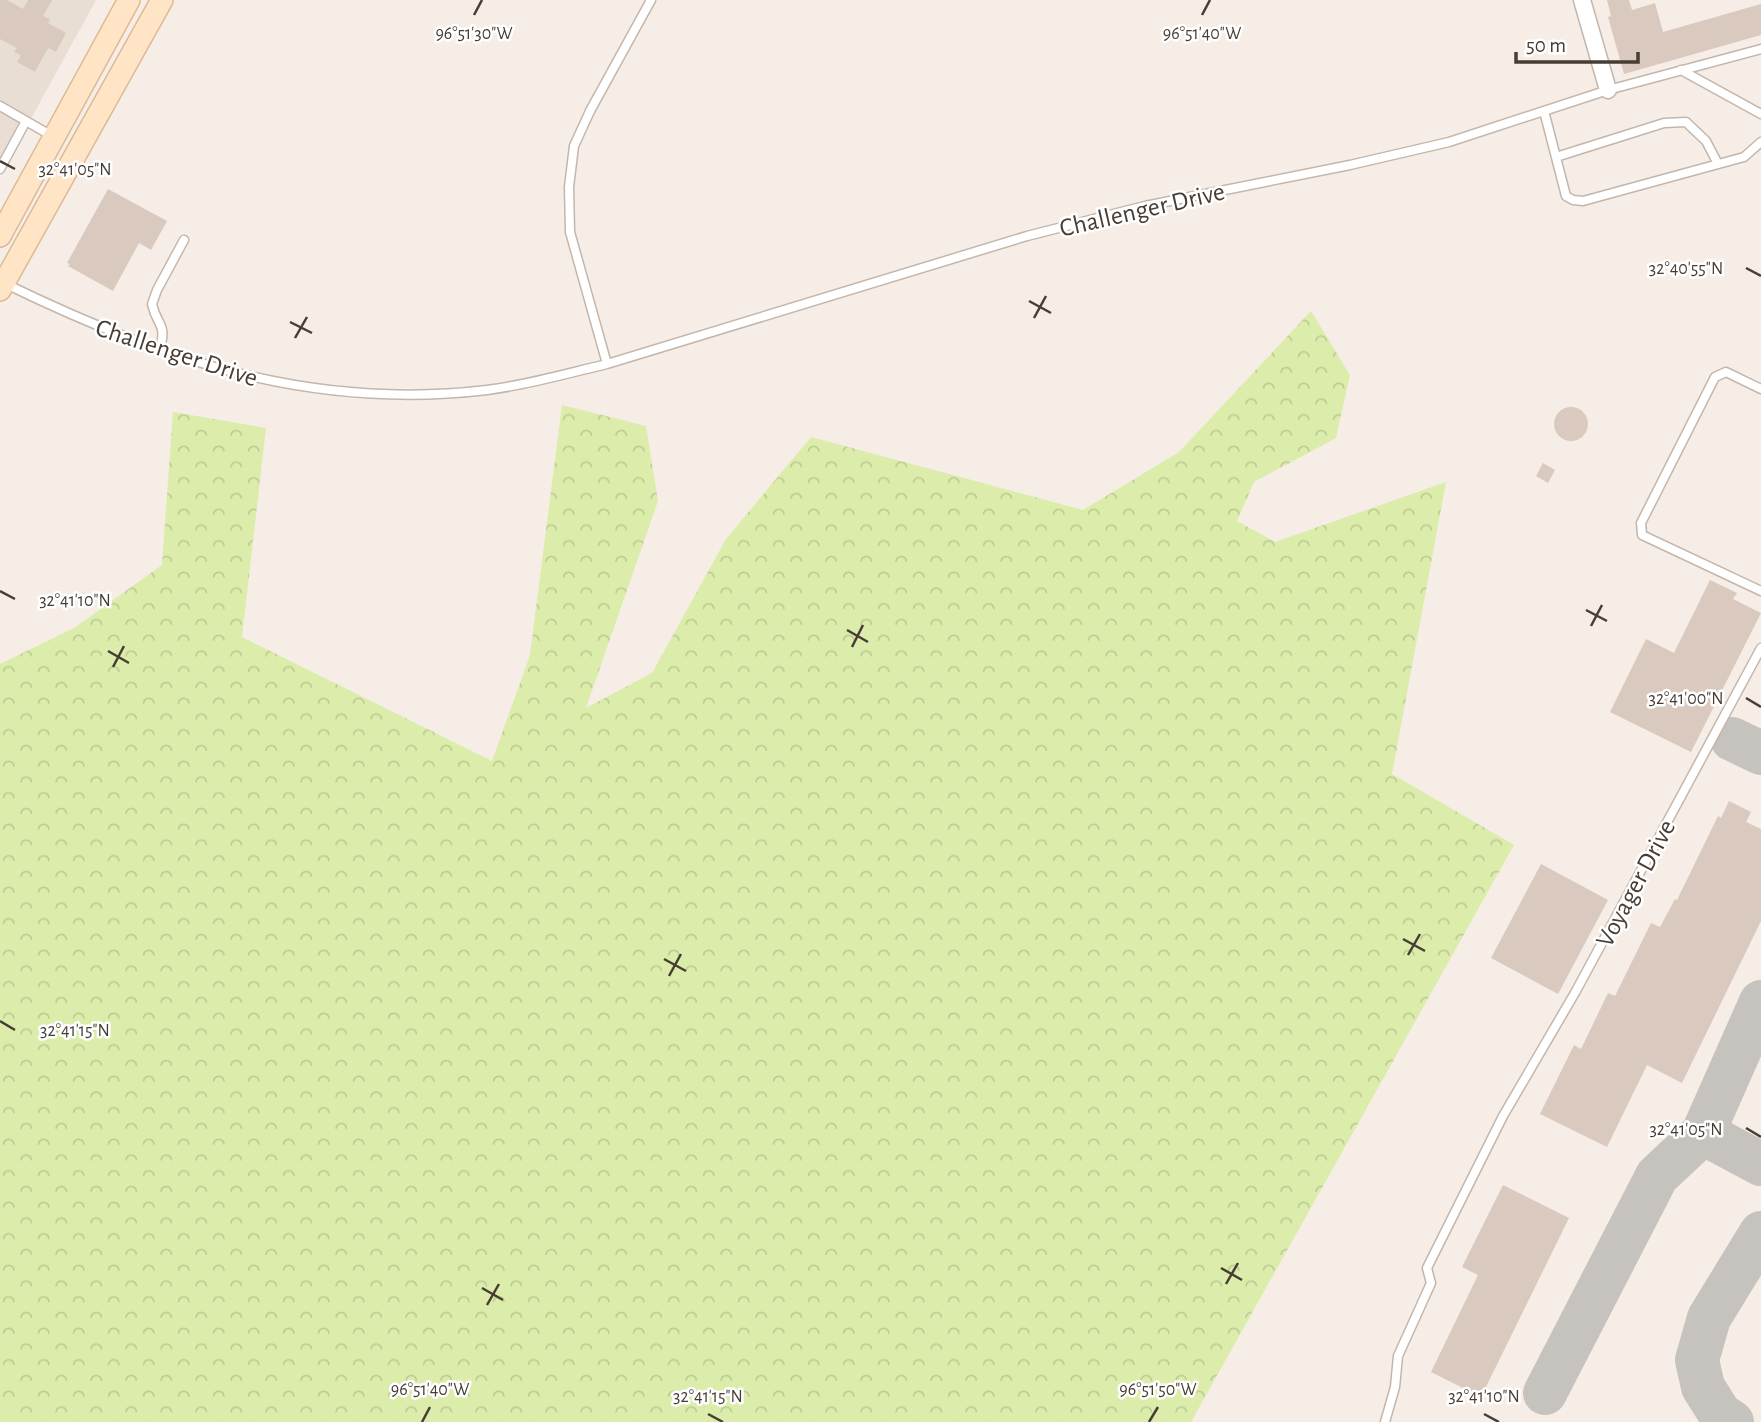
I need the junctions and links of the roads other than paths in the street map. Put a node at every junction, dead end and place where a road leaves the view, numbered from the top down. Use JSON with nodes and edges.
{"nodes":[{"id":1,"x":129,"y":0,"type":"edge"},
{"id":2,"x":162,"y":0,"type":"edge"},
{"id":3,"x":651,"y":0,"type":"edge"},
{"id":4,"x":1582,"y":0,"type":"edge"},
{"id":5,"x":1761,"y":49,"type":"edge"},
{"id":6,"x":1681,"y":70,"type":"junction"},
{"id":7,"x":1608,"y":90,"type":"junction"},
{"id":8,"x":0,"y":106,"type":"edge"},
{"id":9,"x":1544,"y":111,"type":"junction"},
{"id":10,"x":1761,"y":114,"type":"edge"},
{"id":11,"x":26,"y":121,"type":"junction"},
{"id":12,"x":55,"y":138,"type":"junction"},
{"id":13,"x":1761,"y":142,"type":"edge"},
{"id":14,"x":1556,"y":157,"type":"junction"},
{"id":15,"x":1718,"y":164,"type":"junction"},
{"id":16,"x":0,"y":169,"type":"edge"},
{"id":17,"x":0,"y":236,"type":"edge"},
{"id":18,"x":184,"y":240,"type":"dead end"},
{"id":19,"x":1,"y":284,"type":"edge"},
{"id":20,"x":159,"y":351,"type":"junction"},
{"id":21,"x":607,"y":364,"type":"junction"},
{"id":22,"x":1761,"y":389,"type":"edge"},
{"id":23,"x":1761,"y":591,"type":"edge"},
{"id":24,"x":1761,"y":648,"type":"edge"},
{"id":25,"x":1385,"y":1422,"type":"edge"}],
"edges":[{"from":1,"to":12,"type":"main road"},
{"from":2,"to":19,"type":"main road"},
{"from":3,"to":21,"type":"lane"},
{"from":4,"to":7,"type":"street"},
{"from":5,"to":6,"type":"lane","name":"Challenger Drive"},
{"from":6,"to":7,"type":"lane","name":"Challenger Drive"},
{"from":6,"to":10,"type":"lane"},
{"from":7,"to":9,"type":"lane","name":"Challenger Drive"},
{"from":8,"to":11,"type":"lane"},
{"from":9,"to":14,"type":"lane"},
{"from":9,"to":21,"type":"lane","name":"Challenger Drive"},
{"from":11,"to":12,"type":"lane"},
{"from":11,"to":16,"type":"lane"},
{"from":12,"to":17,"type":"main road"},
{"from":13,"to":15,"type":"lane"},
{"from":14,"to":15,"type":"lane"},
{"from":14,"to":15,"type":"lane"},
{"from":18,"to":20,"type":"lane"},
{"from":19,"to":20,"type":"lane","name":"Challenger Drive"},
{"from":20,"to":21,"type":"lane","name":"Challenger Drive"},
{"from":22,"to":23,"type":"lane"},
{"from":24,"to":25,"type":"lane","name":"Voyager Drive"}]}
